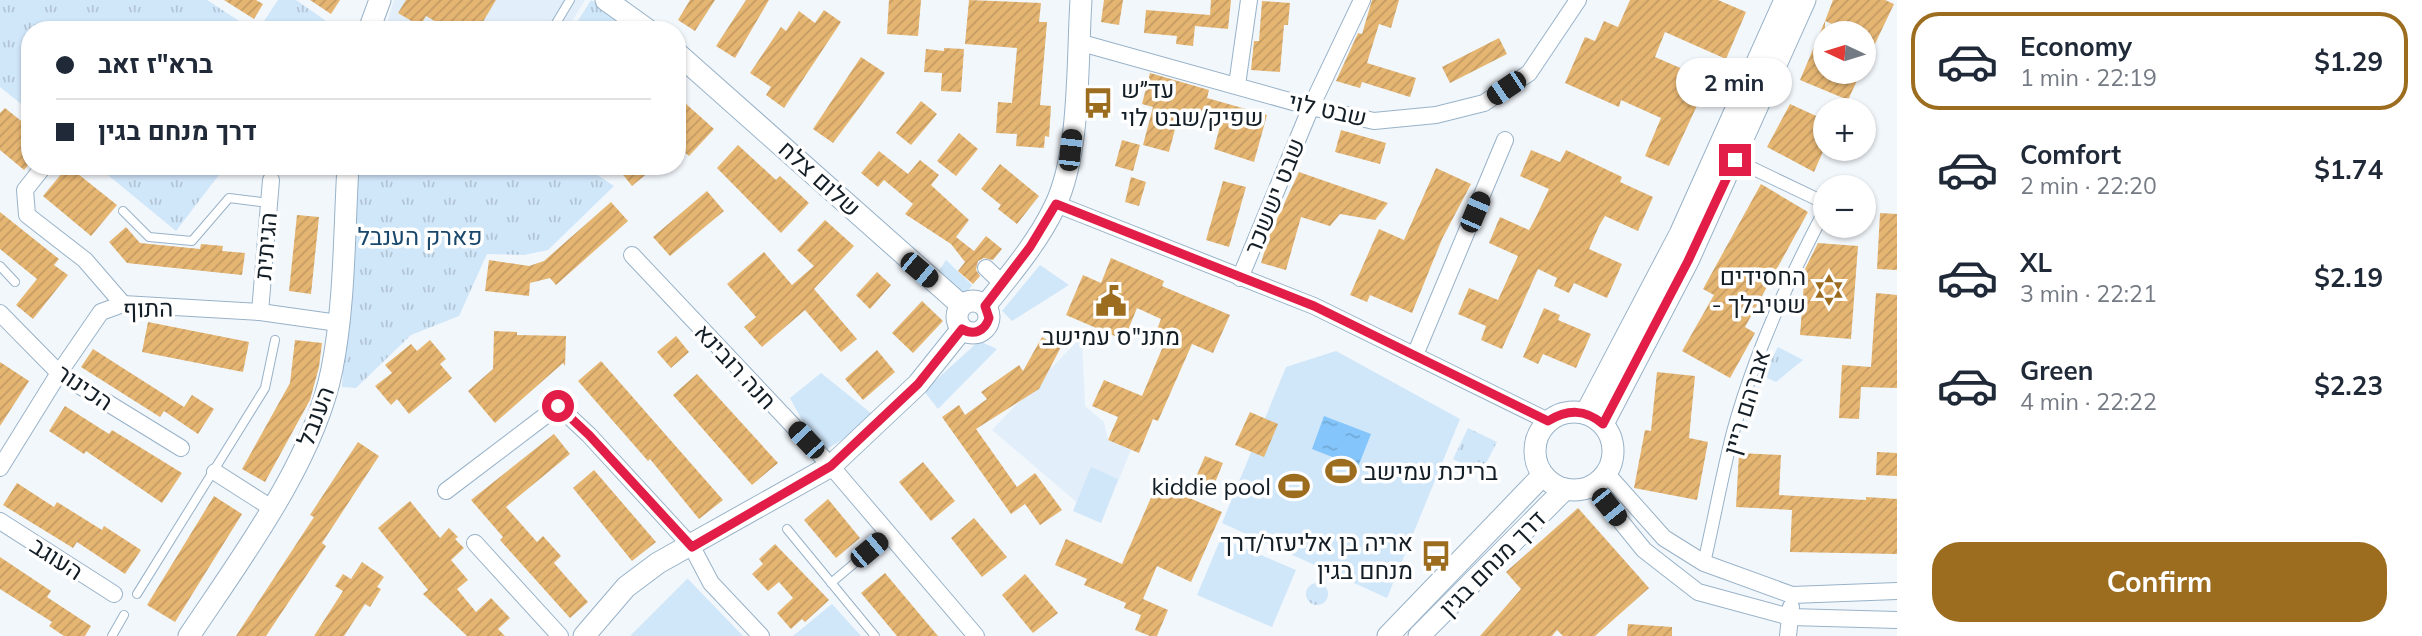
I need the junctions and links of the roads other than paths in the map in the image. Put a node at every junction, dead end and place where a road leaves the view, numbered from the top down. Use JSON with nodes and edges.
{"nodes":[{"id":1,"x":380,"y":0,"type":"edge"},
{"id":2,"x":570,"y":0,"type":"edge"},
{"id":3,"x":606,"y":0,"type":"edge"},
{"id":4,"x":1081,"y":0,"type":"edge"},
{"id":5,"x":1249,"y":0,"type":"edge"},
{"id":6,"x":1362,"y":0,"type":"edge"},
{"id":7,"x":1578,"y":0,"type":"edge"},
{"id":8,"x":1785,"y":0,"type":"edge"},
{"id":9,"x":1805,"y":0,"type":"edge"},
{"id":10,"x":373,"y":21,"type":"edge"},
{"id":11,"x":557,"y":21,"type":"edge"},
{"id":12,"x":635,"y":21,"type":"edge"},
{"id":13,"x":1078,"y":42,"type":"junction"},
{"id":14,"x":686,"y":61,"type":"edge"},
{"id":15,"x":1237,"y":85,"type":"junction"},
{"id":16,"x":1311,"y":107,"type":"junction"},
{"id":17,"x":1505,"y":140,"type":"dead end"},
{"id":18,"x":1735,"y":160,"type":"junction"},
{"id":19,"x":37,"y":175,"type":"edge"},
{"id":20,"x":347,"y":175,"type":"edge"},
{"id":21,"x":271,"y":180,"type":"dead end"},
{"id":22,"x":1813,"y":198,"type":"edge"},
{"id":23,"x":269,"y":203,"type":"junction"},
{"id":24,"x":1056,"y":204,"type":"junction"},
{"id":25,"x":123,"y":211,"type":"dead end"},
{"id":26,"x":1813,"y":232,"type":"edge"},
{"id":27,"x":632,"y":255,"type":"dead end"},
{"id":28,"x":0,"y":266,"type":"edge"},
{"id":29,"x":986,"y":268,"type":"dead end"},
{"id":30,"x":1240,"y":278,"type":"junction"},
{"id":31,"x":15,"y":282,"type":"dead end"},
{"id":32,"x":1003,"y":284,"type":"junction"},
{"id":33,"x":123,"y":304,"type":"junction"},
{"id":34,"x":961,"y":305,"type":"junction"},
{"id":35,"x":985,"y":306,"type":"junction"},
{"id":36,"x":260,"y":312,"type":"junction"},
{"id":37,"x":0,"y":313,"type":"edge"},
{"id":38,"x":338,"y":324,"type":"junction"},
{"id":39,"x":962,"y":329,"type":"junction"},
{"id":40,"x":275,"y":340,"type":"dead end"},
{"id":41,"x":1415,"y":355,"type":"junction"},
{"id":42,"x":59,"y":373,"type":"junction"},
{"id":43,"x":1595,"y":419,"type":"junction"},
{"id":44,"x":1548,"y":421,"type":"junction"},
{"id":45,"x":181,"y":447,"type":"dead end"},
{"id":46,"x":831,"y":466,"type":"junction"},
{"id":47,"x":0,"y":468,"type":"edge"},
{"id":48,"x":215,"y":472,"type":"junction"},
{"id":49,"x":1543,"y":475,"type":"junction"},
{"id":50,"x":1599,"y":479,"type":"junction"},
{"id":51,"x":1565,"y":489,"type":"junction"},
{"id":52,"x":446,"y":491,"type":"dead end"},
{"id":53,"x":272,"y":509,"type":"junction"},
{"id":54,"x":0,"y":521,"type":"edge"},
{"id":55,"x":787,"y":530,"type":"dead end"},
{"id":56,"x":888,"y":534,"type":"junction"},
{"id":57,"x":475,"y":543,"type":"dead end"},
{"id":58,"x":692,"y":547,"type":"junction"},
{"id":59,"x":1704,"y":563,"type":"junction"},
{"id":60,"x":831,"y":583,"type":"junction"},
{"id":61,"x":1897,"y":591,"type":"edge"},
{"id":62,"x":114,"y":594,"type":"dead end"},
{"id":63,"x":137,"y":594,"type":"dead end"},
{"id":64,"x":1792,"y":595,"type":"junction"},
{"id":65,"x":124,"y":615,"type":"dead end"},
{"id":66,"x":1790,"y":617,"type":"junction"},
{"id":67,"x":1889,"y":619,"type":"edge"},
{"id":68,"x":112,"y":636,"type":"edge"},
{"id":69,"x":189,"y":636,"type":"edge"},
{"id":70,"x":560,"y":636,"type":"edge"},
{"id":71,"x":584,"y":636,"type":"edge"},
{"id":72,"x":761,"y":636,"type":"edge"},
{"id":73,"x":875,"y":636,"type":"edge"},
{"id":74,"x":976,"y":636,"type":"edge"},
{"id":75,"x":1388,"y":636,"type":"edge"},
{"id":76,"x":1419,"y":636,"type":"edge"},
{"id":77,"x":1788,"y":636,"type":"edge"},
{"id":78,"x":1880,"y":636,"type":"edge"}],
"edges":[{"from":1,"to":10,"type":"street"},
{"from":2,"to":11,"type":"lane"},
{"from":3,"to":12,"type":"street"},
{"from":4,"to":13,"type":"street"},
{"from":5,"to":15,"type":"street"},
{"from":6,"to":16,"type":"street","name":"שבט יששכר"},
{"from":7,"to":16,"type":"street","name":"שבט לוי"},
{"from":8,"to":43,"type":"street"},
{"from":9,"to":18,"type":"street"},
{"from":13,"to":15,"type":"street","name":"שבט לוי"},
{"from":13,"to":24,"type":"street"},
{"from":14,"to":34,"type":"street","name":"שלום צלח"},
{"from":15,"to":16,"type":"street","name":"שבט לוי"},
{"from":16,"to":30,"type":"street","name":"שבט יששכר"},
{"from":17,"to":41,"type":"street"},
{"from":18,"to":22,"type":"street"},
{"from":18,"to":43,"type":"street"},
{"from":19,"to":33,"type":"street"},
{"from":20,"to":38,"type":"street","name":"הענבל"},
{"from":21,"to":23,"type":"street","name":"הגיתית"},
{"from":23,"to":25,"type":"lane"},
{"from":23,"to":36,"type":"street","name":"הגיתית"},
{"from":24,"to":30,"type":"street"},
{"from":24,"to":32,"type":"street"},
{"from":26,"to":59,"type":"street","name":"אברהם ריין"},
{"from":27,"to":46,"type":"street","name":"חנה רובינא"},
{"from":28,"to":31,"type":"lane"},
{"from":29,"to":32,"type":"street"},
{"from":30,"to":41,"type":"street"},
{"from":32,"to":35,"type":"street"},
{"from":33,"to":36,"type":"street","name":"התוף"},
{"from":33,"to":42,"type":"street","name":"התוף"},
{"from":34,"to":35,"type":"street"},
{"from":34,"to":39,"type":"street"},
{"from":35,"to":39,"type":"street"},
{"from":36,"to":38,"type":"street","name":"התוף"},
{"from":37,"to":42,"type":"street","name":"הכינור"},
{"from":38,"to":53,"type":"street","name":"הענבל"},
{"from":39,"to":46,"type":"street"},
{"from":40,"to":48,"type":"lane"},
{"from":41,"to":44,"type":"street"},
{"from":42,"to":45,"type":"street","name":"הכינור"},
{"from":42,"to":47,"type":"street","name":"התוף"},
{"from":43,"to":44,"type":"street"},
{"from":43,"to":50,"type":"street"},
{"from":44,"to":49,"type":"street"},
{"from":46,"to":56,"type":"street","name":"חנה רובינא"},
{"from":46,"to":58,"type":"street"},
{"from":48,"to":53,"type":"street"},
{"from":48,"to":63,"type":"lane"},
{"from":49,"to":51,"type":"street"},
{"from":49,"to":75,"type":"street","name":"דרך מנחם בגין"},
{"from":50,"to":51,"type":"street"},
{"from":50,"to":59,"type":"street"},
{"from":50,"to":66,"type":"street"},
{"from":51,"to":76,"type":"street","name":"דרך מנחם בגין"},
{"from":52,"to":58,"type":"street"},
{"from":53,"to":69,"type":"street","name":"הענבל"},
{"from":54,"to":62,"type":"street","name":"העוגב"},
{"from":55,"to":60,"type":"lane"},
{"from":56,"to":60,"type":"lane"},
{"from":56,"to":74,"type":"street","name":"חנה רובינא"},
{"from":57,"to":70,"type":"street"},
{"from":58,"to":71,"type":"street"},
{"from":58,"to":72,"type":"street"},
{"from":59,"to":64,"type":"street"},
{"from":60,"to":73,"type":"lane"},
{"from":61,"to":64,"type":"street"},
{"from":64,"to":66,"type":"street"},
{"from":65,"to":68,"type":"lane"},
{"from":66,"to":67,"type":"street"},
{"from":66,"to":77,"type":"street"},
{"from":67,"to":78,"type":"street"}]}
